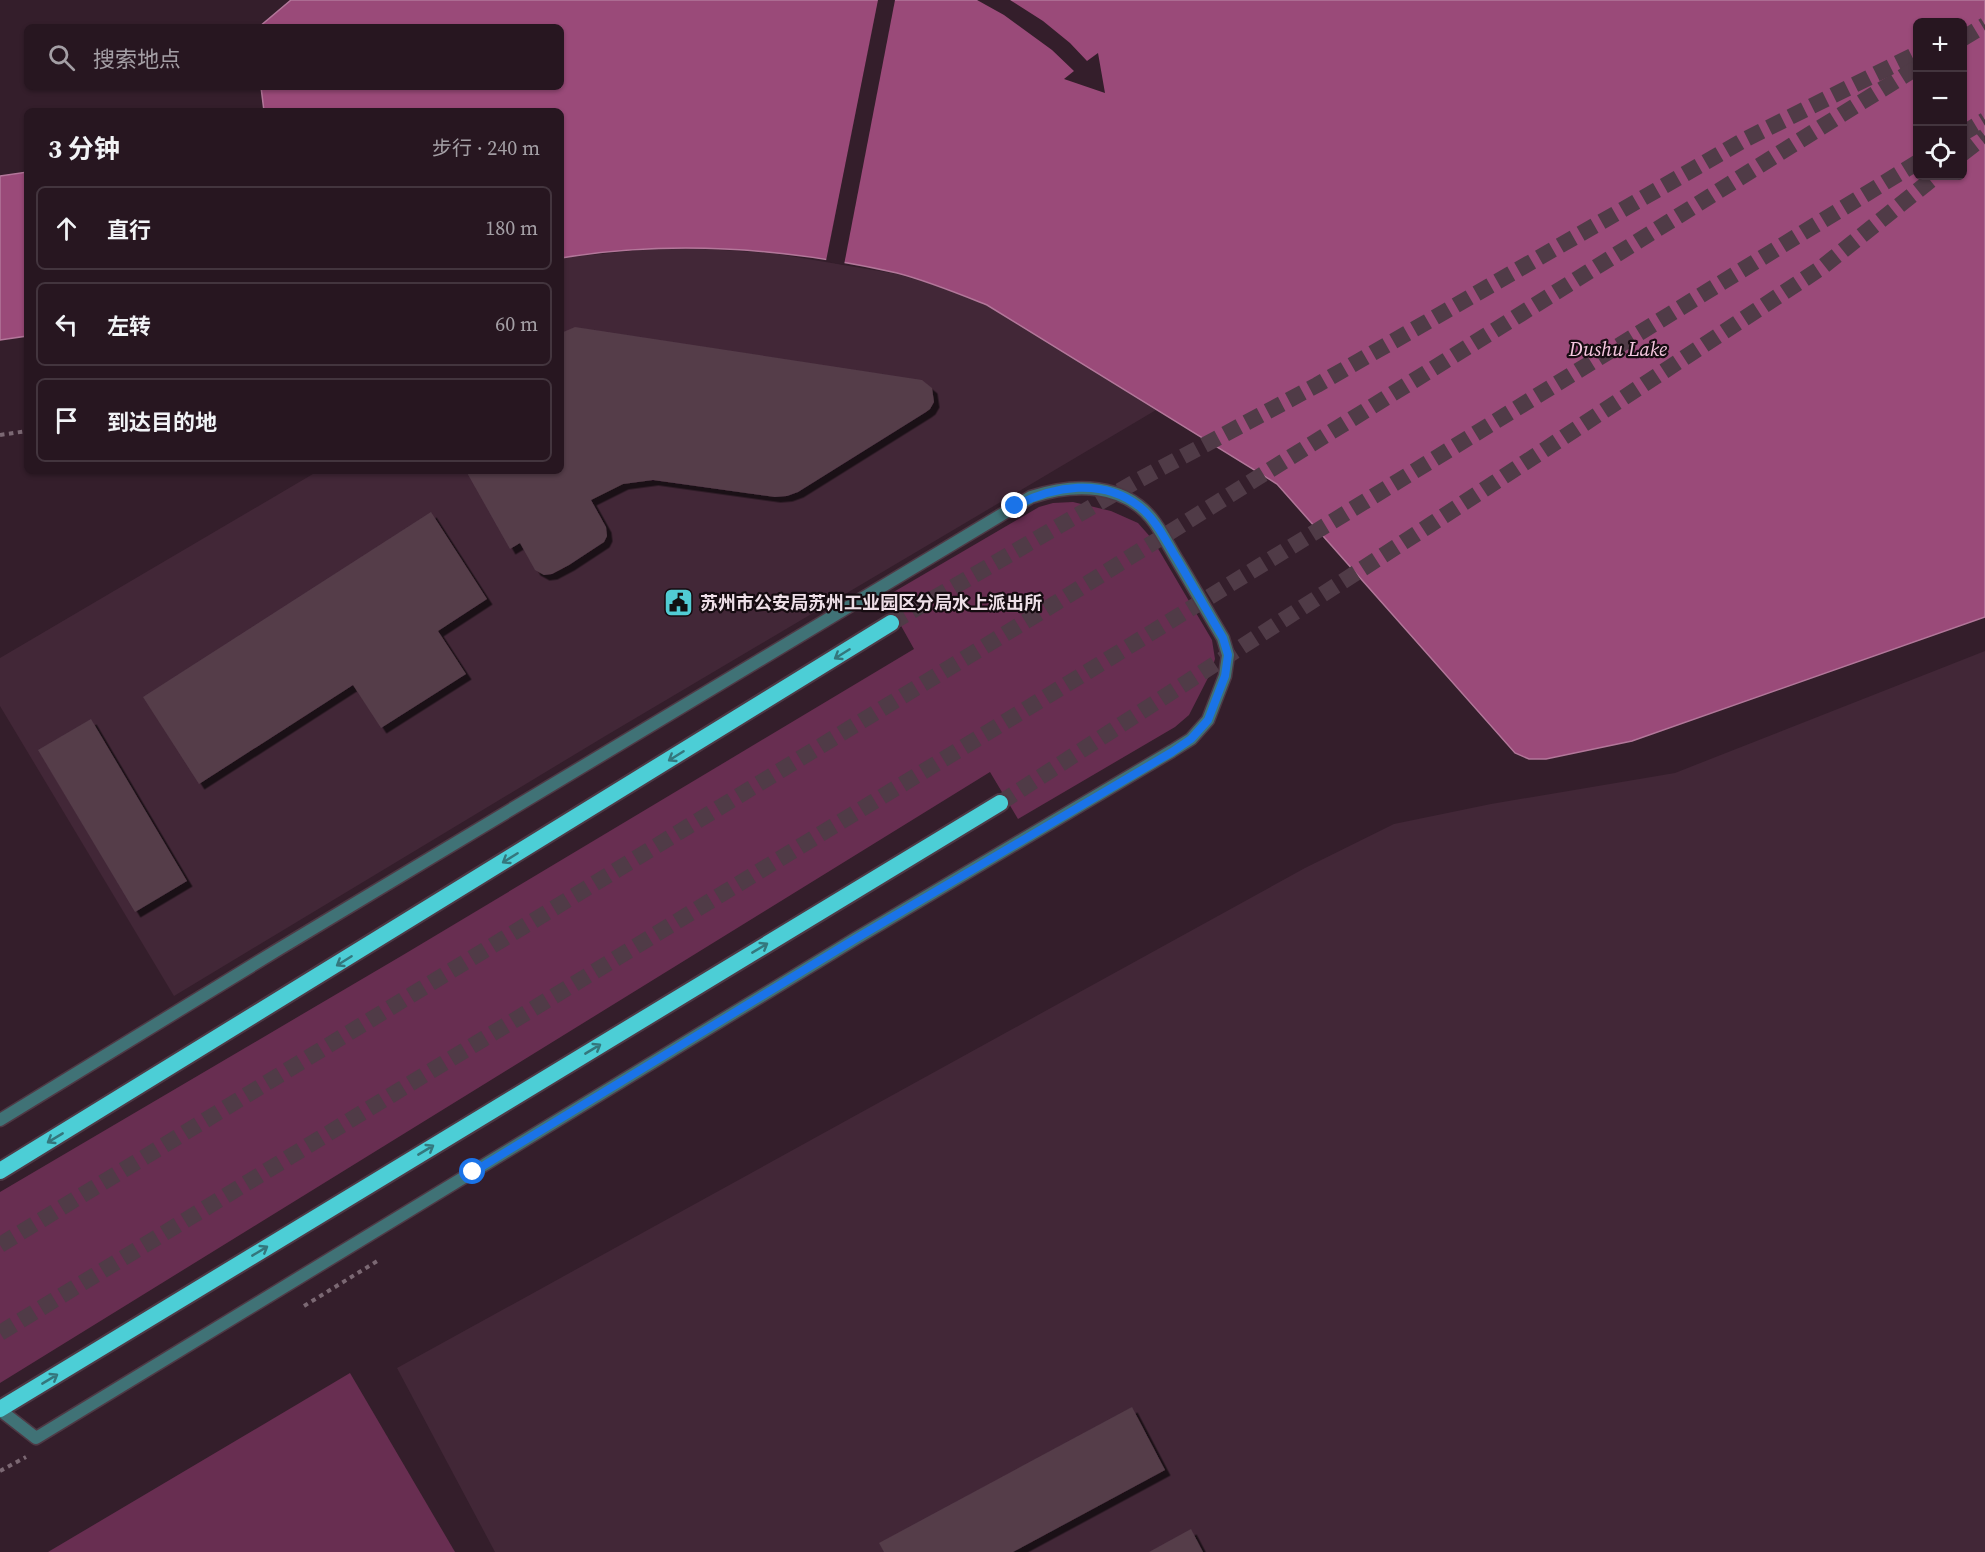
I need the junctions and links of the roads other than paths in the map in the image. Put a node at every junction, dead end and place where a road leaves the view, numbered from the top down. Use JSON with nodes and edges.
{"nodes":[{"id":1,"x":891,"y":623,"type":"tunnel mouth"},
{"id":2,"x":1000,"y":803,"type":"tunnel mouth"},
{"id":3,"x":0,"y":1120,"type":"edge"},
{"id":4,"x":0,"y":1172,"type":"edge"},
{"id":5,"x":0,"y":1410,"type":"edge"}],
"edges":[{"from":1,"to":4,"type":"highway","one_way":true},
{"from":5,"to":2,"type":"highway","one_way":true},
{"from":3,"to":5,"type":"lane"}]}
